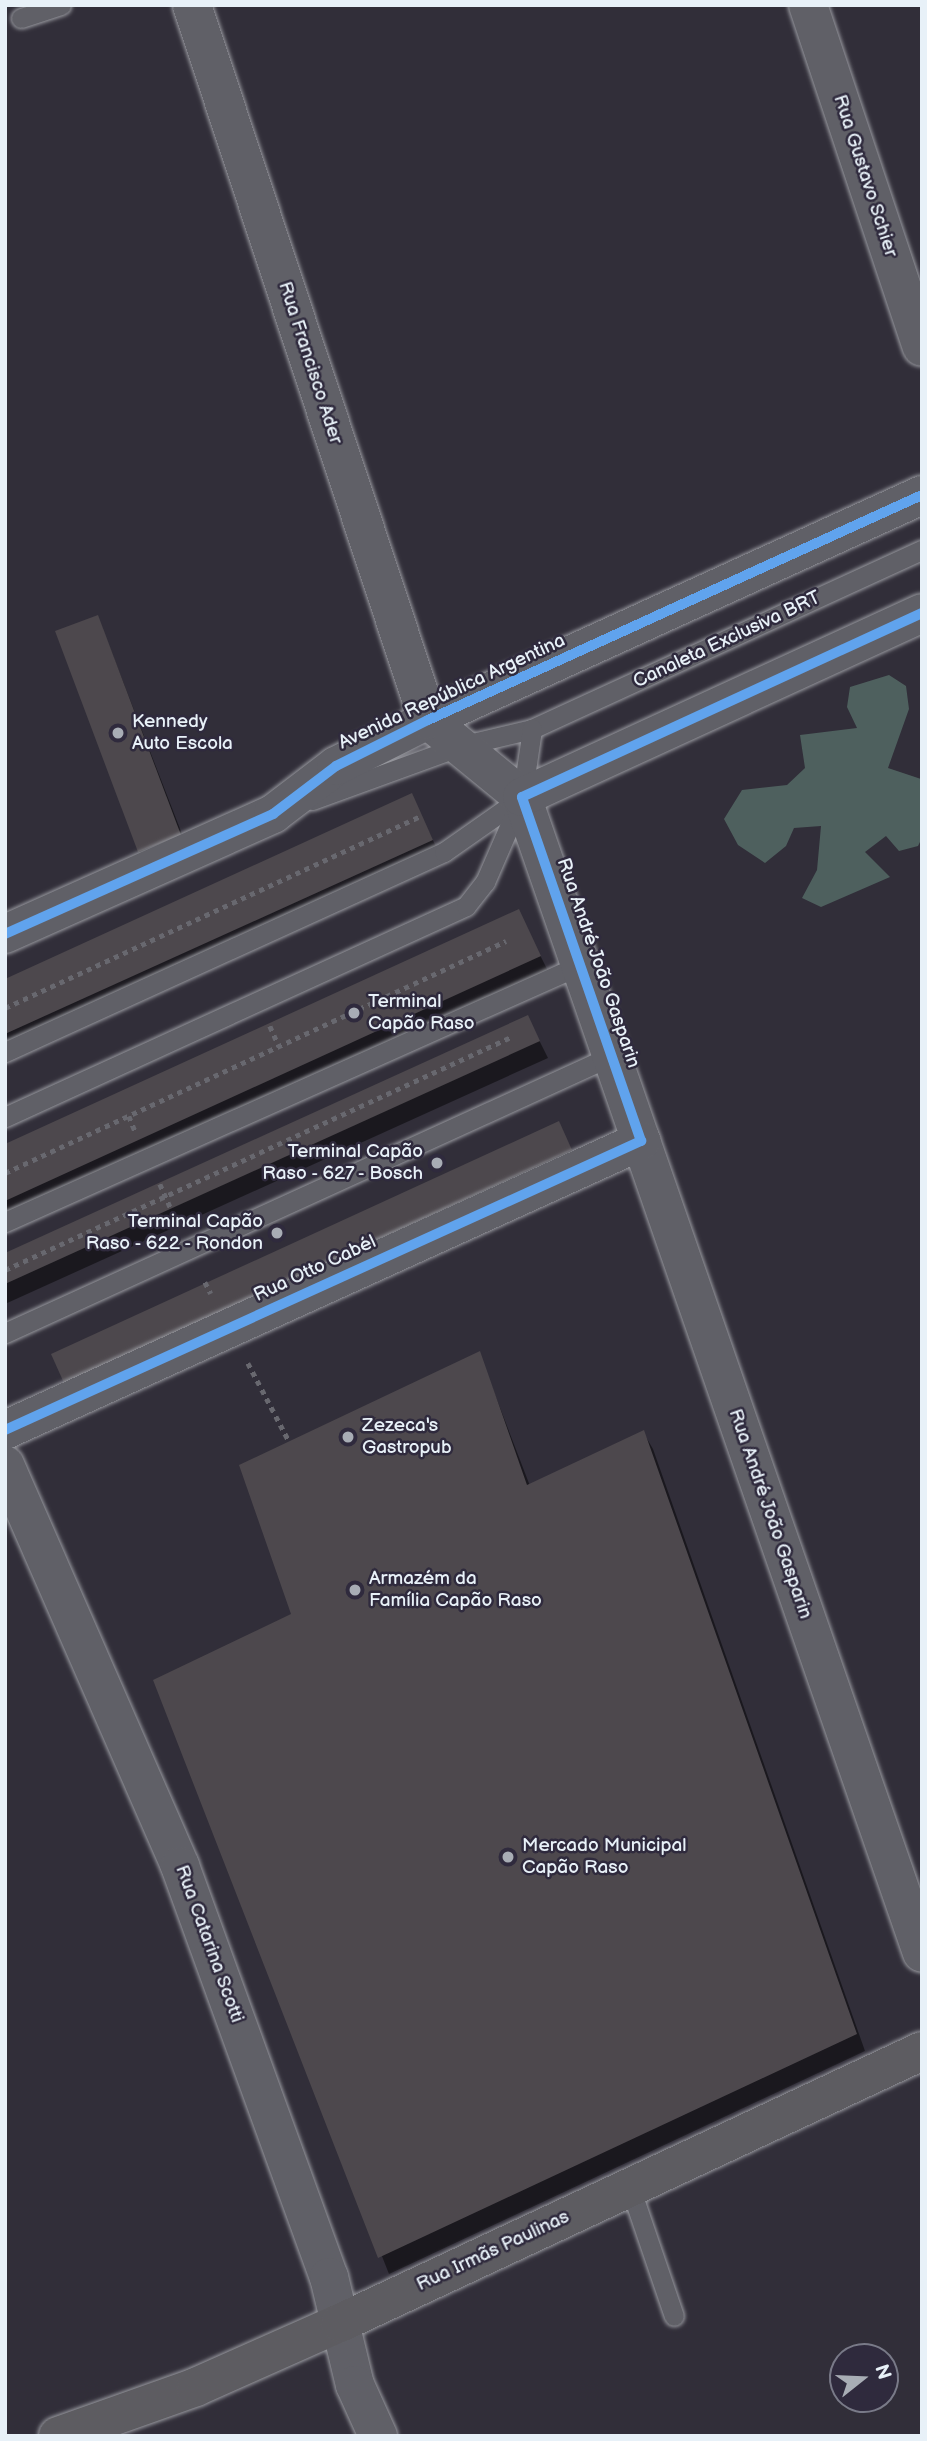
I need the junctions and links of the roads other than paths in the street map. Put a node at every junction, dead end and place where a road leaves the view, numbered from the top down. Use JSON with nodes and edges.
{"nodes":[{"id":1,"x":61,"y":5,"type":"edge"},
{"id":2,"x":192,"y":5,"type":"edge"},
{"id":3,"x":807,"y":5,"type":"edge"},
{"id":4,"x":16,"y":16,"type":"edge"},
{"id":5,"x":922,"y":347,"type":"edge"},
{"id":6,"x":922,"y":495,"type":"edge"},
{"id":7,"x":922,"y":550,"type":"edge"},
{"id":8,"x":922,"y":612,"type":"edge"},
{"id":9,"x":428,"y":720,"type":"junction"},
{"id":10,"x":532,"y":729,"type":"junction"},
{"id":11,"x":460,"y":746,"type":"junction"},
{"id":12,"x":522,"y":797,"type":"junction"},
{"id":13,"x":274,"y":814,"type":"junction"},
{"id":14,"x":5,"y":934,"type":"edge"},
{"id":15,"x":580,"y":965,"type":"junction"},
{"id":16,"x":5,"y":1052,"type":"edge"},
{"id":17,"x":611,"y":1056,"type":"junction"},
{"id":18,"x":5,"y":1117,"type":"edge"},
{"id":19,"x":640,"y":1141,"type":"junction"},
{"id":20,"x":5,"y":1222,"type":"edge"},
{"id":21,"x":5,"y":1333,"type":"edge"},
{"id":22,"x":5,"y":1430,"type":"edge"},
{"id":23,"x":5,"y":1465,"type":"edge"},
{"id":24,"x":922,"y":1954,"type":"edge"},
{"id":25,"x":922,"y":2051,"type":"edge"},
{"id":26,"x":630,"y":2187,"type":"junction"},
{"id":27,"x":674,"y":2316,"type":"dead end"},
{"id":28,"x":340,"y":2323,"type":"junction"},
{"id":29,"x":58,"y":2436,"type":"edge"},
{"id":30,"x":378,"y":2436,"type":"edge"}],
"edges":[{"from":1,"to":4,"type":"lane"},
{"from":2,"to":9,"type":"street","name":"Rua Francisco Ader"},
{"from":3,"to":5,"type":"street","name":"Rua Gustavo Schier"},
{"from":6,"to":9,"type":"street","name":"Avenida República Argentina"},
{"from":7,"to":10,"type":"lane","name":"Canaleta Exclusiva BRT"},
{"from":8,"to":12,"type":"street"},
{"from":9,"to":11,"type":"street"},
{"from":9,"to":13,"type":"street","name":"Avenida República Argentina"},
{"from":10,"to":11,"type":"lane","name":"Canaleta Exclusiva BRT"},
{"from":10,"to":12,"type":"lane"},
{"from":11,"to":12,"type":"street"},
{"from":11,"to":13,"type":"lane","name":"Canaleta Exclusiva BRT"},
{"from":12,"to":15,"type":"street","name":"Rua André João Gasparin"},
{"from":12,"to":16,"type":"lane"},
{"from":12,"to":18,"type":"lane"},
{"from":13,"to":14,"type":"street","name":"Avenida República Argentina"},
{"from":15,"to":17,"type":"street","name":"Rua André João Gasparin"},
{"from":15,"to":20,"type":"lane"},
{"from":17,"to":19,"type":"street","name":"Rua André João Gasparin"},
{"from":17,"to":21,"type":"lane"},
{"from":19,"to":22,"type":"street","name":"Rua Otto Cabél"},
{"from":19,"to":24,"type":"street","name":"Rua André João Gasparin"},
{"from":23,"to":28,"type":"street","name":"Rua Catarina Scotti"},
{"from":25,"to":26,"type":"main road","name":"Rua Irmãs Paulinas"},
{"from":26,"to":27,"type":"lane"},
{"from":26,"to":28,"type":"main road","name":"Rua Irmãs Paulinas"},
{"from":28,"to":29,"type":"main road","name":"Rua Irmãs Paulinas"},
{"from":28,"to":30,"type":"street","name":"Rua Catarina Scotti"}]}
